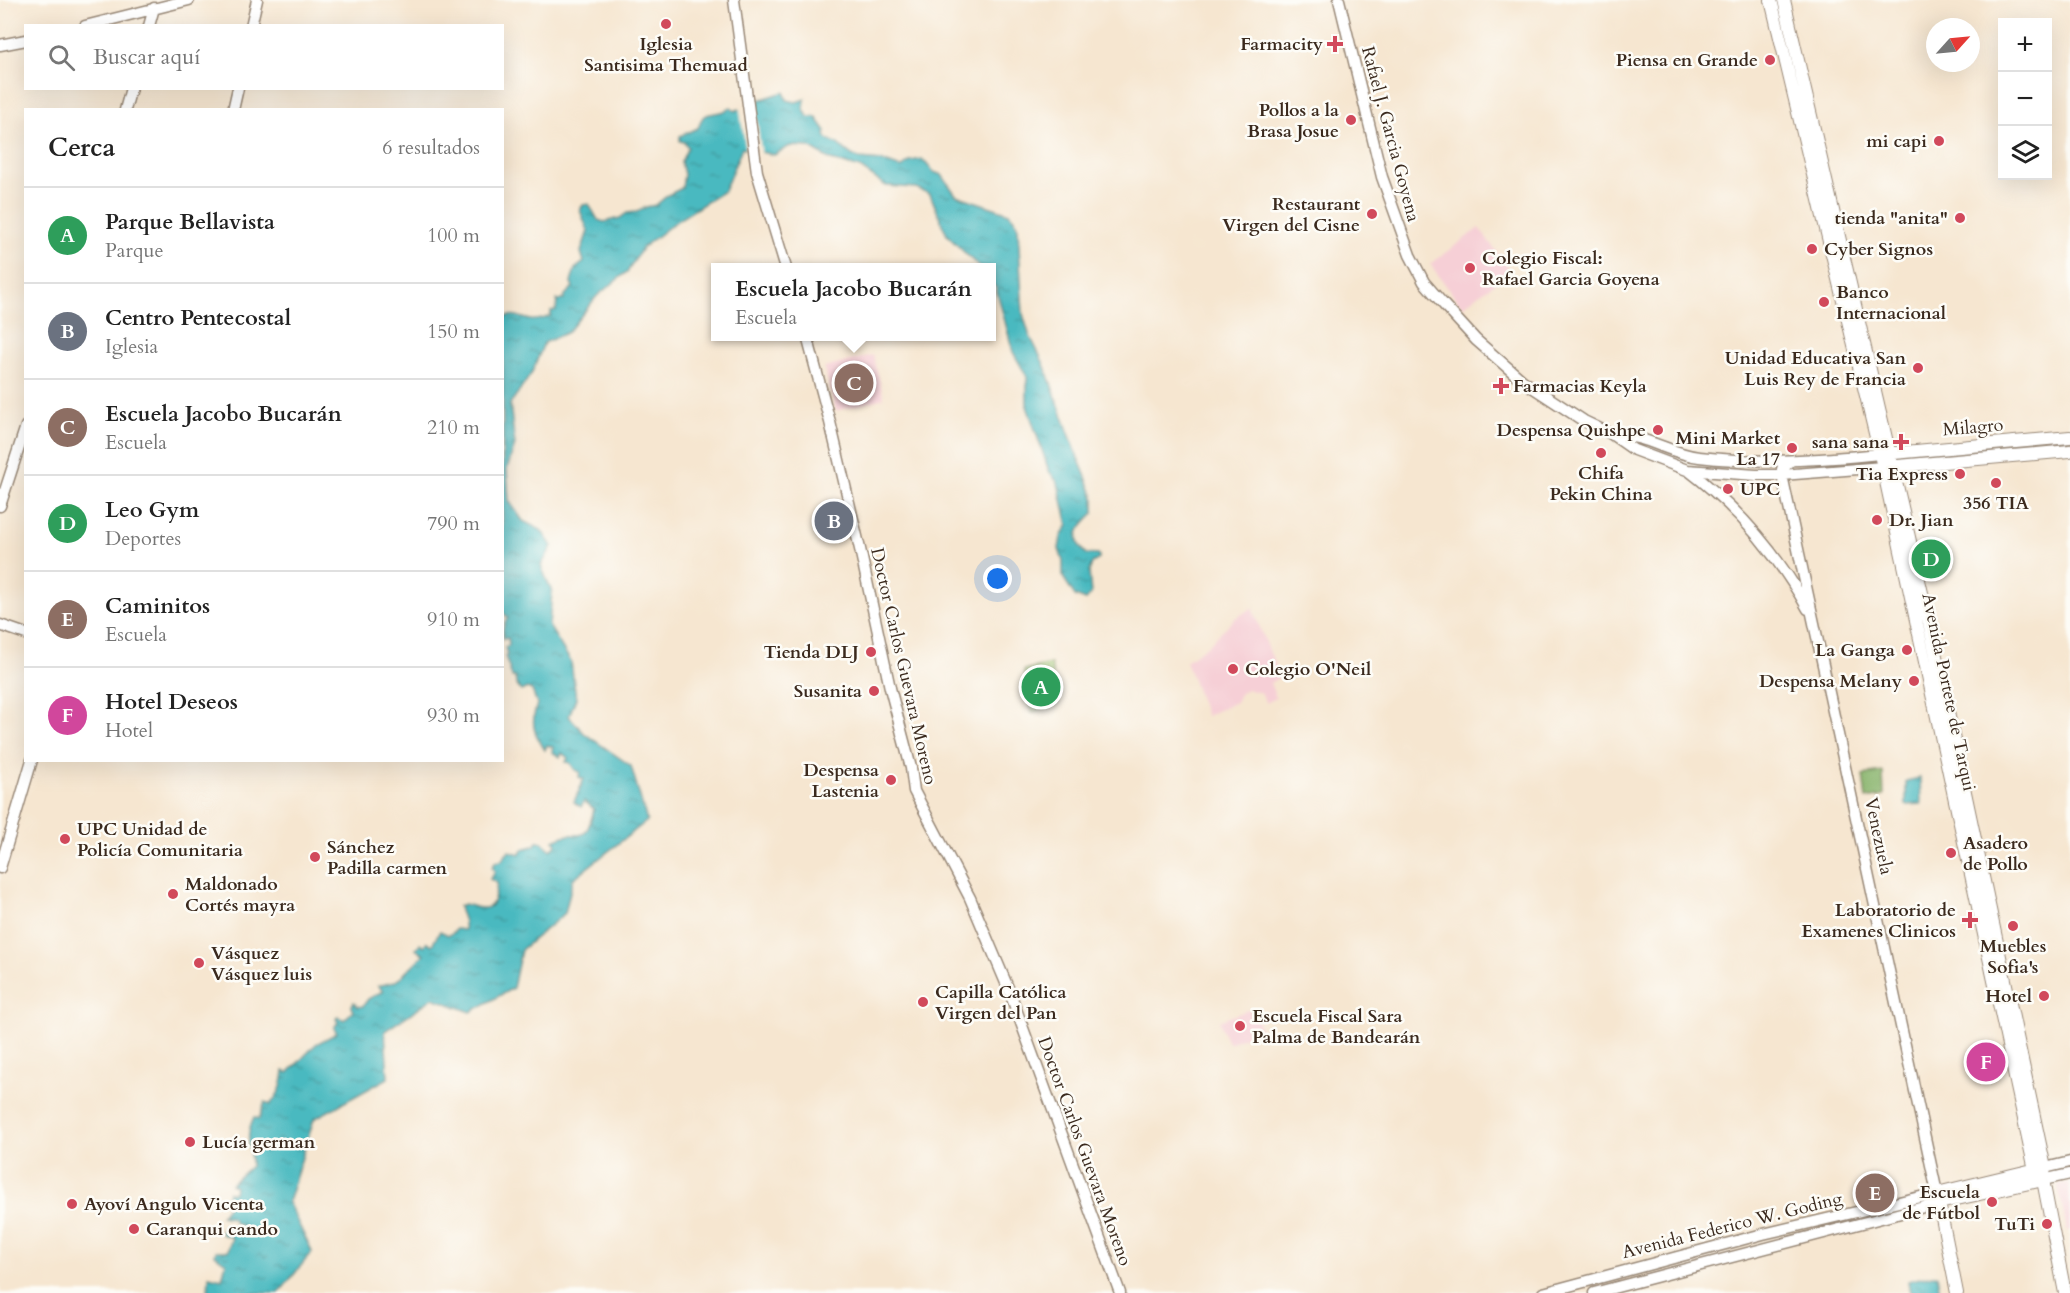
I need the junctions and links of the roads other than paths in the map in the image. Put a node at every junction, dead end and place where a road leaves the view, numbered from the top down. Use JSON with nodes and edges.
{"nodes":[{"id":1,"x":189,"y":0,"type":"edge"},
{"id":2,"x":256,"y":0,"type":"edge"},
{"id":3,"x":734,"y":0,"type":"edge"},
{"id":4,"x":1339,"y":0,"type":"edge"},
{"id":5,"x":1771,"y":0,"type":"edge"},
{"id":6,"x":1784,"y":0,"type":"edge"},
{"id":7,"x":154,"y":8,"type":"junction"},
{"id":8,"x":93,"y":24,"type":"edge"},
{"id":9,"x":150,"y":24,"type":"edge"},
{"id":10,"x":251,"y":24,"type":"edge"},
{"id":11,"x":24,"y":40,"type":"edge"},
{"id":12,"x":0,"y":45,"type":"edge"},
{"id":13,"x":130,"y":90,"type":"edge"},
{"id":14,"x":238,"y":90,"type":"edge"},
{"id":15,"x":126,"y":108,"type":"edge"},
{"id":16,"x":233,"y":108,"type":"edge"},
{"id":17,"x":785,"y":263,"type":"edge"},
{"id":18,"x":808,"y":341,"type":"edge"},
{"id":19,"x":24,"y":432,"type":"edge"},
{"id":20,"x":1611,"y":434,"type":"junction"},
{"id":21,"x":2070,"y":437,"type":"edge"},
{"id":22,"x":2070,"y":451,"type":"edge"},
{"id":23,"x":1885,"y":453,"type":"junction"},
{"id":24,"x":1791,"y":461,"type":"junction"},
{"id":25,"x":1888,"y":467,"type":"junction"},
{"id":26,"x":1687,"y":470,"type":"junction"},
{"id":27,"x":1782,"y":475,"type":"junction"},
{"id":28,"x":0,"y":506,"type":"edge"},
{"id":29,"x":1814,"y":620,"type":"junction"},
{"id":30,"x":0,"y":625,"type":"edge"},
{"id":31,"x":24,"y":633,"type":"edge"},
{"id":32,"x":31,"y":762,"type":"edge"},
{"id":33,"x":0,"y":868,"type":"edge"},
{"id":34,"x":2070,"y":1162,"type":"edge"},
{"id":35,"x":2041,"y":1172,"type":"junction"},
{"id":36,"x":2070,"y":1173,"type":"edge"},
{"id":37,"x":1938,"y":1198,"type":"junction"},
{"id":38,"x":1120,"y":1293,"type":"edge"},
{"id":39,"x":1543,"y":1293,"type":"edge"},
{"id":40,"x":1593,"y":1293,"type":"edge"},
{"id":41,"x":1957,"y":1293,"type":"edge"},
{"id":42,"x":2065,"y":1293,"type":"edge"}],
"edges":[{"from":1,"to":7,"type":"street"},
{"from":2,"to":10,"type":"street"},
{"from":3,"to":17,"type":"street"},
{"from":4,"to":20,"type":"street","name":"Rafael J. Garcia Goyena"},
{"from":5,"to":23,"type":"main road","name":"Avenida Portete de Tarqui"},
{"from":6,"to":23,"type":"main road","name":"Avenida Portete de Tarqui"},
{"from":7,"to":8,"type":"street"},
{"from":7,"to":9,"type":"street"},
{"from":11,"to":12,"type":"street"},
{"from":13,"to":15,"type":"street"},
{"from":14,"to":16,"type":"street"},
{"from":18,"to":38,"type":"street","name":"Doctor Carlos Guevara Moreno"},
{"from":19,"to":28,"type":"street"},
{"from":20,"to":24,"type":"street","name":"Rafael J. Garcia Goyena"},
{"from":20,"to":26,"type":"street","name":"Rafael J. Garcia Goyena"},
{"from":21,"to":23,"type":"main road","name":"Milagro"},
{"from":22,"to":25,"type":"main road","name":"Milagro"},
{"from":23,"to":24,"type":"street","name":"Rafael J. Garcia Goyena"},
{"from":23,"to":25,"type":"main road","name":"Avenida Portete de Tarqui"},
{"from":24,"to":27,"type":"street"},
{"from":25,"to":27,"type":"street","name":"Rafael J. Garcia Goyena"},
{"from":25,"to":35,"type":"main road","name":"Avenida Portete de Tarqui"},
{"from":26,"to":27,"type":"street","name":"Rafael J. Garcia Goyena"},
{"from":26,"to":29,"type":"street"},
{"from":27,"to":29,"type":"street","name":"Venezuela"},
{"from":29,"to":37,"type":"street","name":"Venezuela"},
{"from":30,"to":31,"type":"street"},
{"from":32,"to":33,"type":"street"},
{"from":34,"to":35,"type":"street","name":"Avenida Federico W. Goding"},
{"from":35,"to":36,"type":"street","name":"Avenida Federico W. Goding"},
{"from":35,"to":37,"type":"main road","name":"Avenida Federico W. Goding"},
{"from":35,"to":42,"type":"main road","name":"Avenida Portete de Tarqui"},
{"from":37,"to":39,"type":"street","name":"Avenida Federico W. Goding"},
{"from":37,"to":40,"type":"street","name":"Avenida Federico W. Goding"},
{"from":37,"to":41,"type":"main road","name":"Venezuela"}]}
